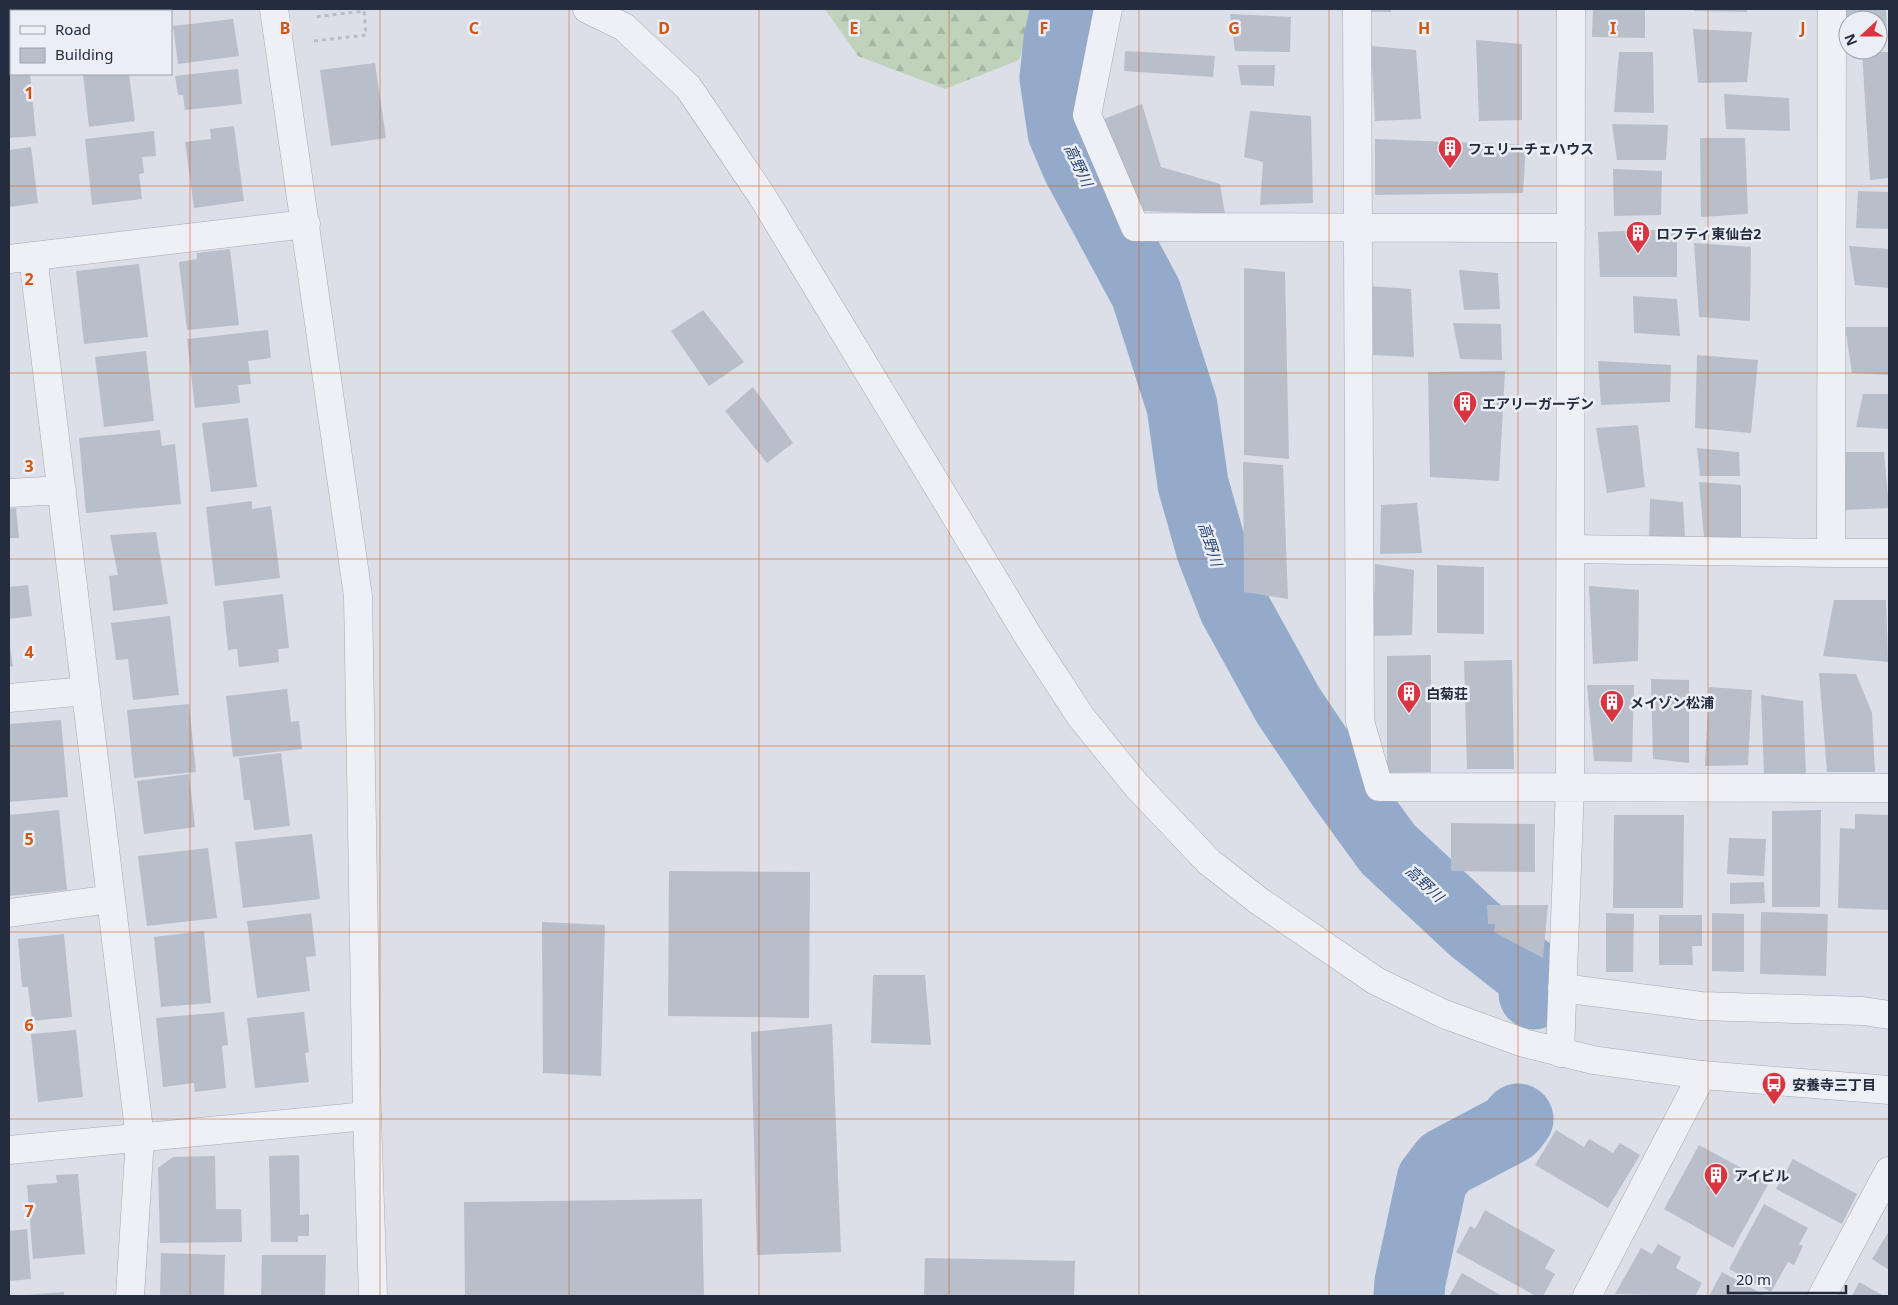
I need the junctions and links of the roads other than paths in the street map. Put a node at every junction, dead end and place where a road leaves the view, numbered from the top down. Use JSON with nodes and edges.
{"nodes":[{"id":1,"x":274,"y":9,"type":"edge"},
{"id":2,"x":587,"y":9,"type":"edge"},
{"id":3,"x":1108,"y":9,"type":"edge"},
{"id":4,"x":1357,"y":9,"type":"edge"},
{"id":5,"x":1571,"y":9,"type":"edge"},
{"id":6,"x":1832,"y":9,"type":"edge"},
{"id":7,"x":306,"y":224,"type":"junction"},
{"id":8,"x":1358,"y":226,"type":"junction"},
{"id":9,"x":1571,"y":228,"type":"junction"},
{"id":10,"x":21,"y":257,"type":"edge"},
{"id":11,"x":62,"y":490,"type":"junction"},
{"id":12,"x":9,"y":494,"type":"edge"},
{"id":13,"x":1571,"y":549,"type":"junction"},
{"id":14,"x":1831,"y":553,"type":"junction"},
{"id":15,"x":1889,"y":553,"type":"edge"},
{"id":16,"x":86,"y":691,"type":"junction"},
{"id":17,"x":9,"y":698,"type":"edge"},
{"id":18,"x":1570,"y":787,"type":"junction"},
{"id":19,"x":1889,"y":788,"type":"edge"},
{"id":20,"x":111,"y":899,"type":"junction"},
{"id":21,"x":9,"y":913,"type":"edge"},
{"id":22,"x":1562,"y":988,"type":"junction"},
{"id":23,"x":1889,"y":1015,"type":"edge"},
{"id":24,"x":1560,"y":1053,"type":"junction"},
{"id":25,"x":1702,"y":1075,"type":"junction"},
{"id":26,"x":1889,"y":1090,"type":"edge"},
{"id":27,"x":367,"y":1116,"type":"junction"},
{"id":28,"x":140,"y":1138,"type":"junction"},
{"id":29,"x":9,"y":1150,"type":"edge"},
{"id":30,"x":1889,"y":1171,"type":"edge"},
{"id":31,"x":130,"y":1296,"type":"edge"},
{"id":32,"x":373,"y":1296,"type":"edge"},
{"id":33,"x":1587,"y":1296,"type":"edge"},
{"id":34,"x":1822,"y":1296,"type":"edge"}],
"edges":[{"from":1,"to":7,"type":"street"},
{"from":2,"to":24,"type":"street"},
{"from":3,"to":8,"type":"street"},
{"from":4,"to":8,"type":"street"},
{"from":5,"to":9,"type":"street"},
{"from":6,"to":14,"type":"street"},
{"from":7,"to":10,"type":"street"},
{"from":7,"to":27,"type":"street"},
{"from":8,"to":9,"type":"street"},
{"from":8,"to":18,"type":"street"},
{"from":9,"to":13,"type":"street"},
{"from":10,"to":11,"type":"street"},
{"from":11,"to":12,"type":"street"},
{"from":11,"to":16,"type":"street"},
{"from":13,"to":14,"type":"street"},
{"from":13,"to":18,"type":"street"},
{"from":14,"to":15,"type":"street"},
{"from":16,"to":17,"type":"street"},
{"from":16,"to":20,"type":"street"},
{"from":18,"to":19,"type":"street"},
{"from":18,"to":22,"type":"street"},
{"from":20,"to":21,"type":"street"},
{"from":20,"to":28,"type":"street"},
{"from":22,"to":23,"type":"street"},
{"from":22,"to":24,"type":"street"},
{"from":24,"to":25,"type":"street"},
{"from":25,"to":26,"type":"street"},
{"from":25,"to":33,"type":"street"},
{"from":27,"to":28,"type":"street"},
{"from":27,"to":32,"type":"street"},
{"from":28,"to":29,"type":"street"},
{"from":28,"to":31,"type":"street"},
{"from":30,"to":34,"type":"street"}]}
